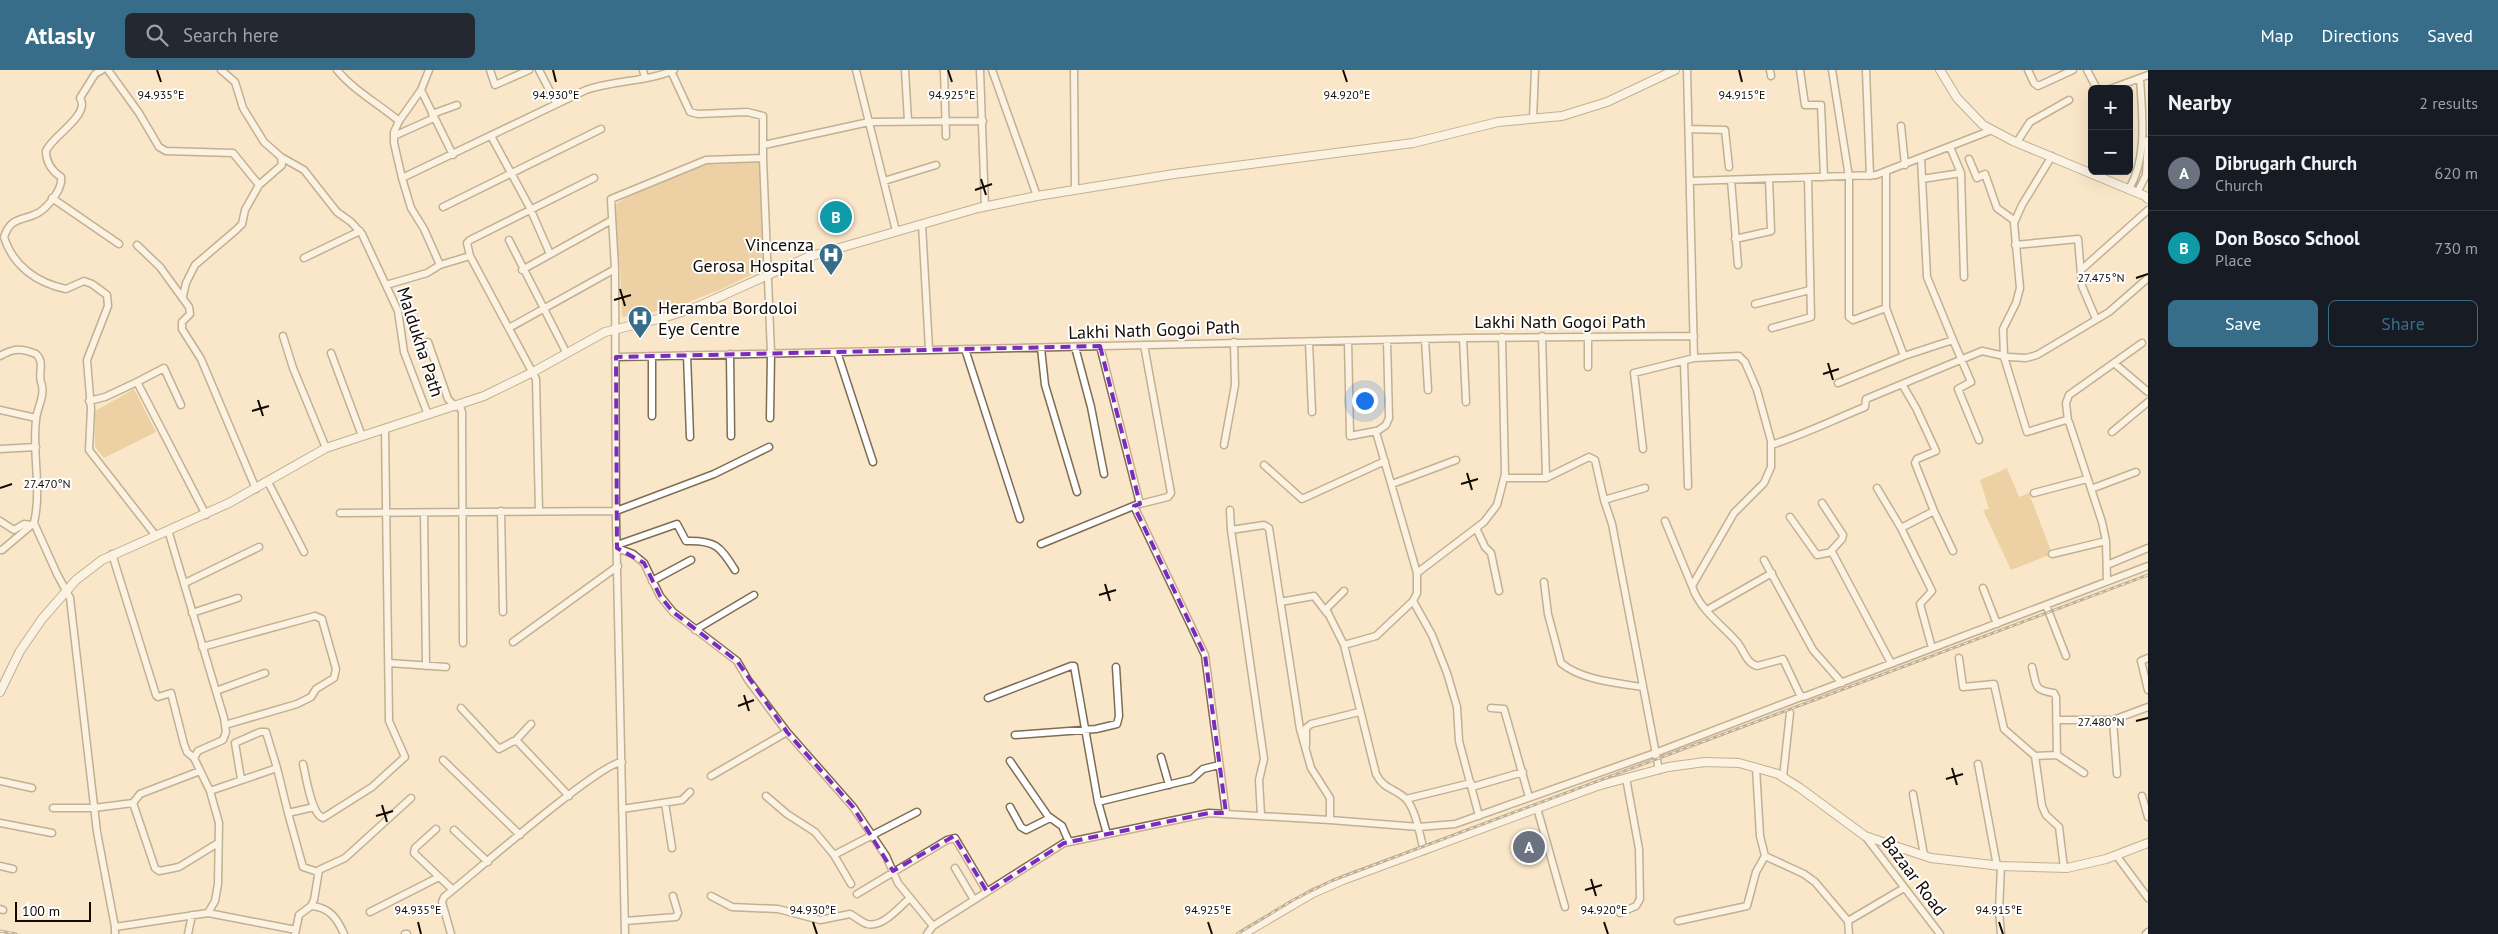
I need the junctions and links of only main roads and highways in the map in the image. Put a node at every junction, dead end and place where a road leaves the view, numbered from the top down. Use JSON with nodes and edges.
{"nodes":[{"id":1,"x":1675,"y":70,"type":"edge"},
{"id":2,"x":1940,"y":70,"type":"edge"},
{"id":3,"x":2148,"y":199,"type":"edge"},
{"id":4,"x":0,"y":692,"type":"edge"},
{"id":5,"x":2148,"y":842,"type":"edge"},
{"id":6,"x":1243,"y":934,"type":"edge"}],
"edges":[{"from":1,"to":4,"type":"main road"},
{"from":2,"to":3,"type":"main road"},
{"from":5,"to":6,"type":"main road"}]}
